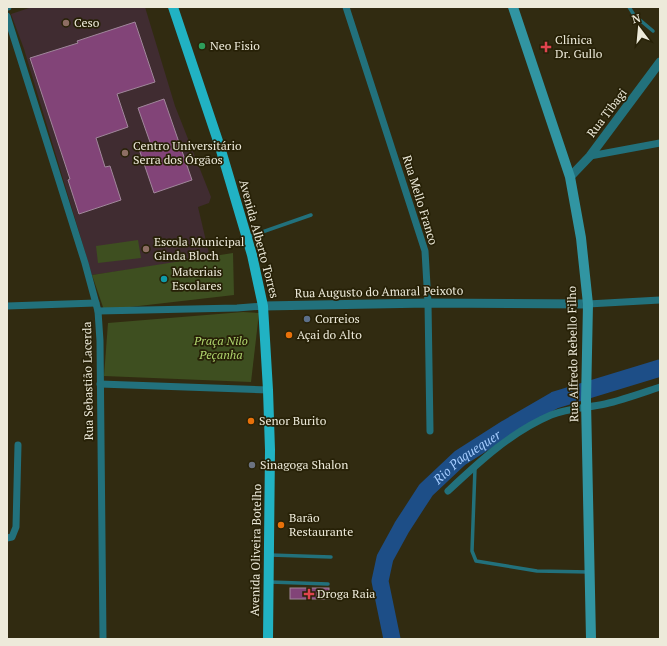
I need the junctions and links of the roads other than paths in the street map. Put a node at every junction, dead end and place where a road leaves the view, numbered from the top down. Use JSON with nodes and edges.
{"nodes":[{"id":1,"x":173,"y":7,"type":"edge"},
{"id":2,"x":346,"y":7,"type":"edge"},
{"id":3,"x":513,"y":7,"type":"edge"},
{"id":4,"x":629,"y":7,"type":"edge"},
{"id":5,"x":7,"y":16,"type":"edge"},
{"id":6,"x":653,"y":32,"type":"dead end"},
{"id":7,"x":660,"y":62,"type":"edge"},
{"id":8,"x":660,"y":143,"type":"edge"},
{"id":9,"x":590,"y":156,"type":"junction"},
{"id":10,"x":570,"y":177,"type":"junction"},
{"id":11,"x":311,"y":215,"type":"dead end"},
{"id":12,"x":247,"y":237,"type":"junction"},
{"id":13,"x":660,"y":300,"type":"edge"},
{"id":14,"x":428,"y":303,"type":"junction"},
{"id":15,"x":588,"y":304,"type":"junction"},
{"id":16,"x":7,"y":306,"type":"edge"},
{"id":17,"x":263,"y":306,"type":"junction"},
{"id":18,"x":97,"y":307,"type":"junction"},
{"id":19,"x":264,"y":318,"type":"joint"},
{"id":20,"x":100,"y":384,"type":"junction"},
{"id":21,"x":660,"y":387,"type":"edge"},
{"id":22,"x":268,"y":390,"type":"junction"},
{"id":23,"x":586,"y":404,"type":"junction"},
{"id":24,"x":430,"y":431,"type":"dead end"},
{"id":25,"x":18,"y":445,"type":"dead end"},
{"id":26,"x":475,"y":465,"type":"junction"},
{"id":27,"x":448,"y":490,"type":"dead end"},
{"id":28,"x":7,"y":538,"type":"edge"},
{"id":29,"x":269,"y":555,"type":"junction"},
{"id":30,"x":331,"y":558,"type":"dead end"},
{"id":31,"x":590,"y":572,"type":"junction"},
{"id":32,"x":269,"y":582,"type":"junction"},
{"id":33,"x":328,"y":584,"type":"dead end"},
{"id":34,"x":103,"y":639,"type":"edge"},
{"id":35,"x":268,"y":639,"type":"edge"},
{"id":36,"x":591,"y":639,"type":"edge"}],
"edges":[{"from":1,"to":12,"type":"main road","name":"Avenida Alberto Torres"},
{"from":2,"to":14,"type":"street","name":"Rua Mello Franco"},
{"from":3,"to":10,"type":"main road","name":"Rua Alfredo Rebello Filho"},
{"from":4,"to":6,"type":"lane"},
{"from":5,"to":18,"type":"street","name":"Rua Sebastião Lacerda"},
{"from":7,"to":9,"type":"street","name":"Rua Tibagi"},
{"from":8,"to":9,"type":"street"},
{"from":9,"to":10,"type":"street","name":"Rua Tibagi"},
{"from":10,"to":15,"type":"main road","name":"Rua Alfredo Rebello Filho"},
{"from":11,"to":12,"type":"lane"},
{"from":12,"to":17,"type":"main road","name":"Avenida Alberto Torres"},
{"from":13,"to":15,"type":"street","name":"Rua Augusto do Amaral Peixoto"},
{"from":14,"to":15,"type":"street","name":"Rua Augusto do Amaral Peixoto"},
{"from":14,"to":17,"type":"street","name":"Rua Augusto do Amaral Peixoto"},
{"from":14,"to":24,"type":"street","name":"Rua Mello Franco"},
{"from":15,"to":23,"type":"main road","name":"Rua Alfredo Rebello Filho"},
{"from":16,"to":18,"type":"street","name":"Rua Augusto do Amaral Peixoto"},
{"from":17,"to":18,"type":"street","name":"Rua Augusto do Amaral Peixoto"},
{"from":17,"to":19,"type":"main road","name":"Avenida Alberto Torres"},
{"from":18,"to":20,"type":"street","name":"Rua Sebastião Lacerda"},
{"from":19,"to":22,"type":"main road","name":"Avenida Oliveira Botelho"},
{"from":20,"to":22,"type":"street"},
{"from":20,"to":34,"type":"street","name":"Rua Sebastião Lacerda"},
{"from":21,"to":23,"type":"street"},
{"from":22,"to":29,"type":"main road","name":"Avenida Oliveira Botelho"},
{"from":23,"to":26,"type":"street"},
{"from":23,"to":31,"type":"main road","name":"Rua Alfredo Rebello Filho"},
{"from":25,"to":28,"type":"street"},
{"from":26,"to":27,"type":"street"},
{"from":26,"to":31,"type":"lane"},
{"from":29,"to":30,"type":"lane"},
{"from":29,"to":32,"type":"main road","name":"Avenida Oliveira Botelho"},
{"from":31,"to":36,"type":"main road","name":"Rua Alfredo Rebello Filho"},
{"from":32,"to":33,"type":"lane"},
{"from":32,"to":35,"type":"main road","name":"Avenida Oliveira Botelho"}]}
